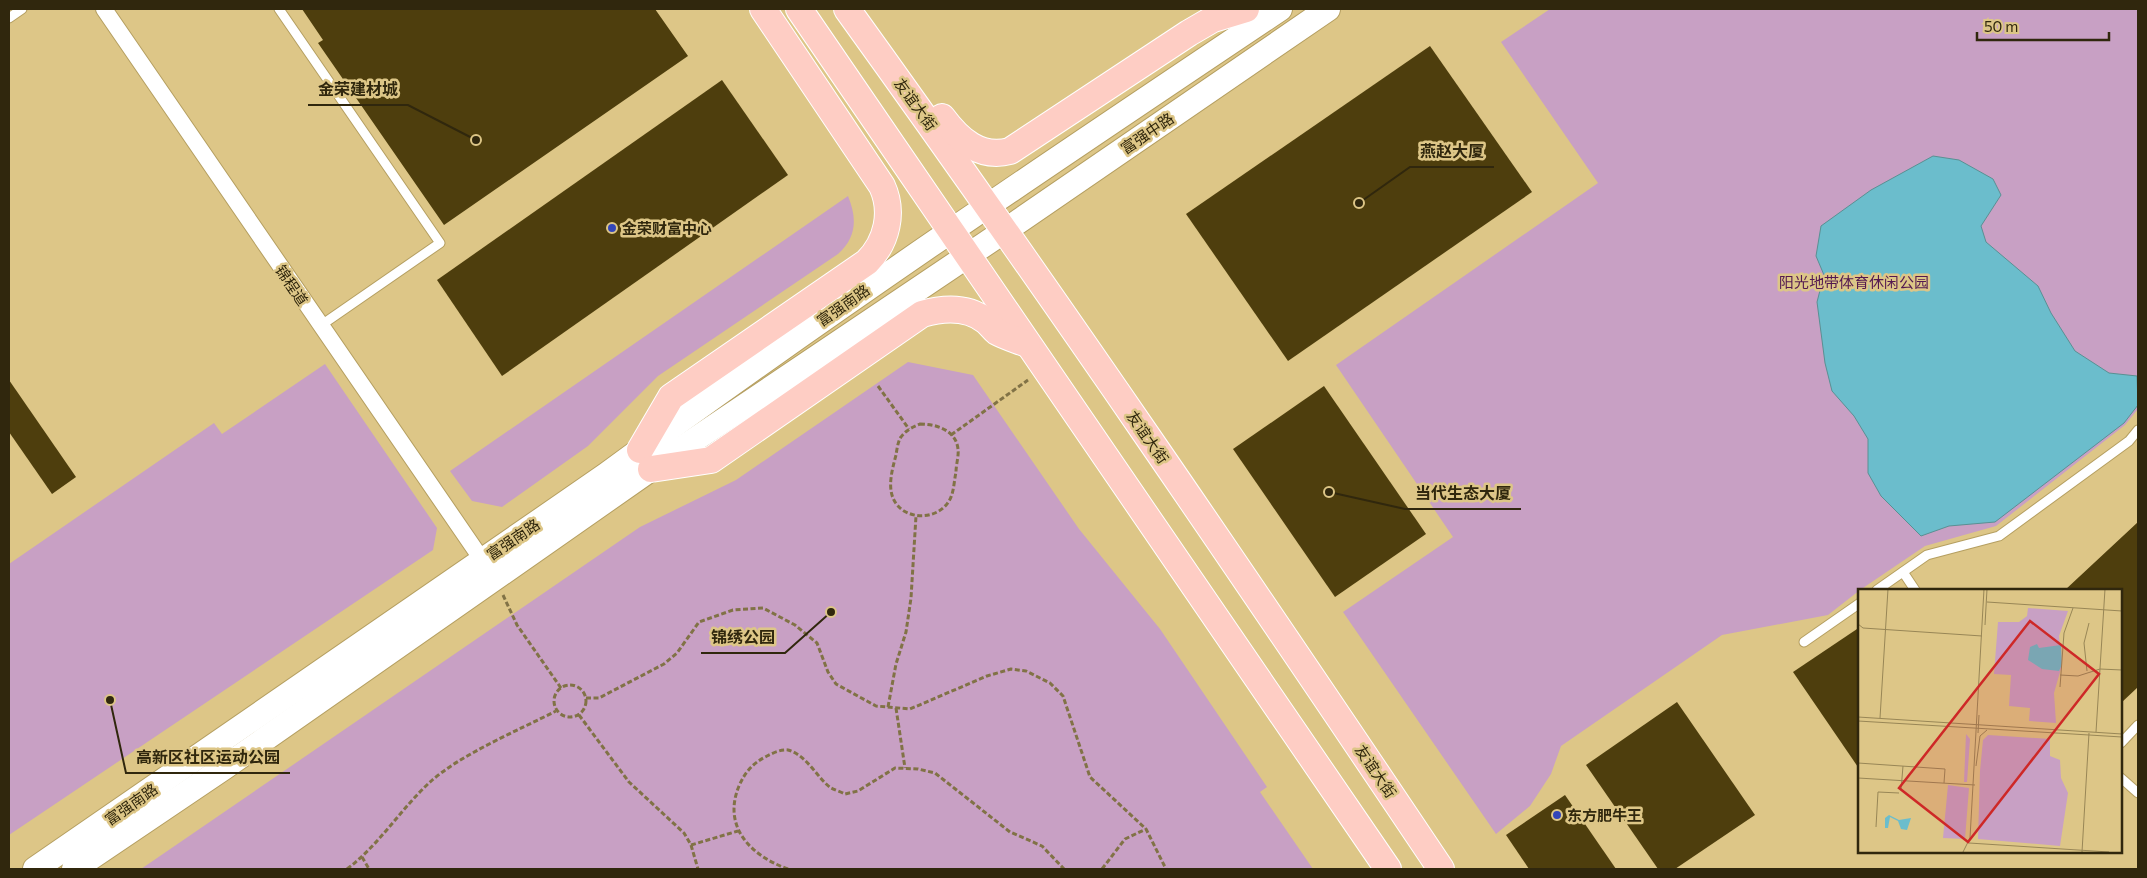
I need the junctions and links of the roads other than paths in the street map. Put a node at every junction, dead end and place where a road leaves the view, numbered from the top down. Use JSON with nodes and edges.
{"nodes":[{"id":1,"x":22,"y":9,"type":"edge"},
{"id":2,"x":104,"y":9,"type":"edge"},
{"id":3,"x":279,"y":9,"type":"edge"},
{"id":4,"x":763,"y":9,"type":"edge"},
{"id":5,"x":799,"y":9,"type":"edge"},
{"id":6,"x":847,"y":9,"type":"edge"},
{"id":7,"x":865,"y":9,"type":"edge"},
{"id":8,"x":1246,"y":9,"type":"edge"},
{"id":9,"x":1280,"y":9,"type":"edge"},
{"id":10,"x":1328,"y":9,"type":"edge"},
{"id":11,"x":9,"y":18,"type":"edge"},
{"id":12,"x":988,"y":204,"type":"junction"},
{"id":13,"x":1006,"y":230,"type":"junction"},
{"id":14,"x":949,"y":231,"type":"junction"},
{"id":15,"x":966,"y":256,"type":"junction"},
{"id":16,"x":320,"y":326,"type":"junction"},
{"id":17,"x":1027,"y":344,"type":"junction"},
{"id":18,"x":2138,"y":430,"type":"edge"},
{"id":19,"x":645,"y":460,"type":"junction"},
{"id":20,"x":489,"y":569,"type":"junction"},
{"id":21,"x":1902,"y":572,"type":"junction"},
{"id":22,"x":1878,"y":589,"type":"edge"},
{"id":23,"x":1915,"y":589,"type":"edge"},
{"id":24,"x":1858,"y":604,"type":"edge"},
{"id":25,"x":1804,"y":642,"type":"dead end"},
{"id":26,"x":2138,"y":725,"type":"edge"},
{"id":27,"x":2122,"y":742,"type":"edge"},
{"id":28,"x":2122,"y":779,"type":"edge"},
{"id":29,"x":2138,"y":793,"type":"edge"},
{"id":30,"x":35,"y":869,"type":"edge"},
{"id":31,"x":74,"y":869,"type":"edge"},
{"id":32,"x":1388,"y":869,"type":"edge"},
{"id":33,"x":1441,"y":869,"type":"edge"}],
"edges":[{"from":1,"to":11,"type":"lane"},
{"from":2,"to":16,"type":"street","name":"锦程道"},
{"from":3,"to":16,"type":"lane"},
{"from":4,"to":19,"type":"main road"},
{"from":5,"to":14,"type":"main road"},
{"from":6,"to":12,"type":"main road","name":"友谊大街"},
{"from":7,"to":8,"type":"main road"},
{"from":9,"to":12,"type":"main road","name":"富强中路"},
{"from":10,"to":13,"type":"main road","name":"富强中路"},
{"from":12,"to":13,"type":"main road","name":"友谊大街"},
{"from":12,"to":14,"type":"main road","name":"富强南路"},
{"from":13,"to":15,"type":"main road","name":"富强中路"},
{"from":13,"to":33,"type":"main road","name":"友谊大街"},
{"from":14,"to":15,"type":"main road"},
{"from":14,"to":19,"type":"main road","name":"富强南路"},
{"from":15,"to":17,"type":"main road"},
{"from":15,"to":19,"type":"main road","name":"富强南路"},
{"from":16,"to":20,"type":"street","name":"锦程道"},
{"from":17,"to":19,"type":"main road"},
{"from":17,"to":32,"type":"main road"},
{"from":18,"to":21,"type":"lane"},
{"from":19,"to":20,"type":"main road","name":"富强南路"},
{"from":20,"to":30,"type":"main road","name":"富强南路"},
{"from":20,"to":31,"type":"main road","name":"富强南路"},
{"from":21,"to":22,"type":"lane"},
{"from":21,"to":23,"type":"lane"},
{"from":24,"to":25,"type":"lane"},
{"from":26,"to":27,"type":"lane"},
{"from":28,"to":29,"type":"lane"}]}
